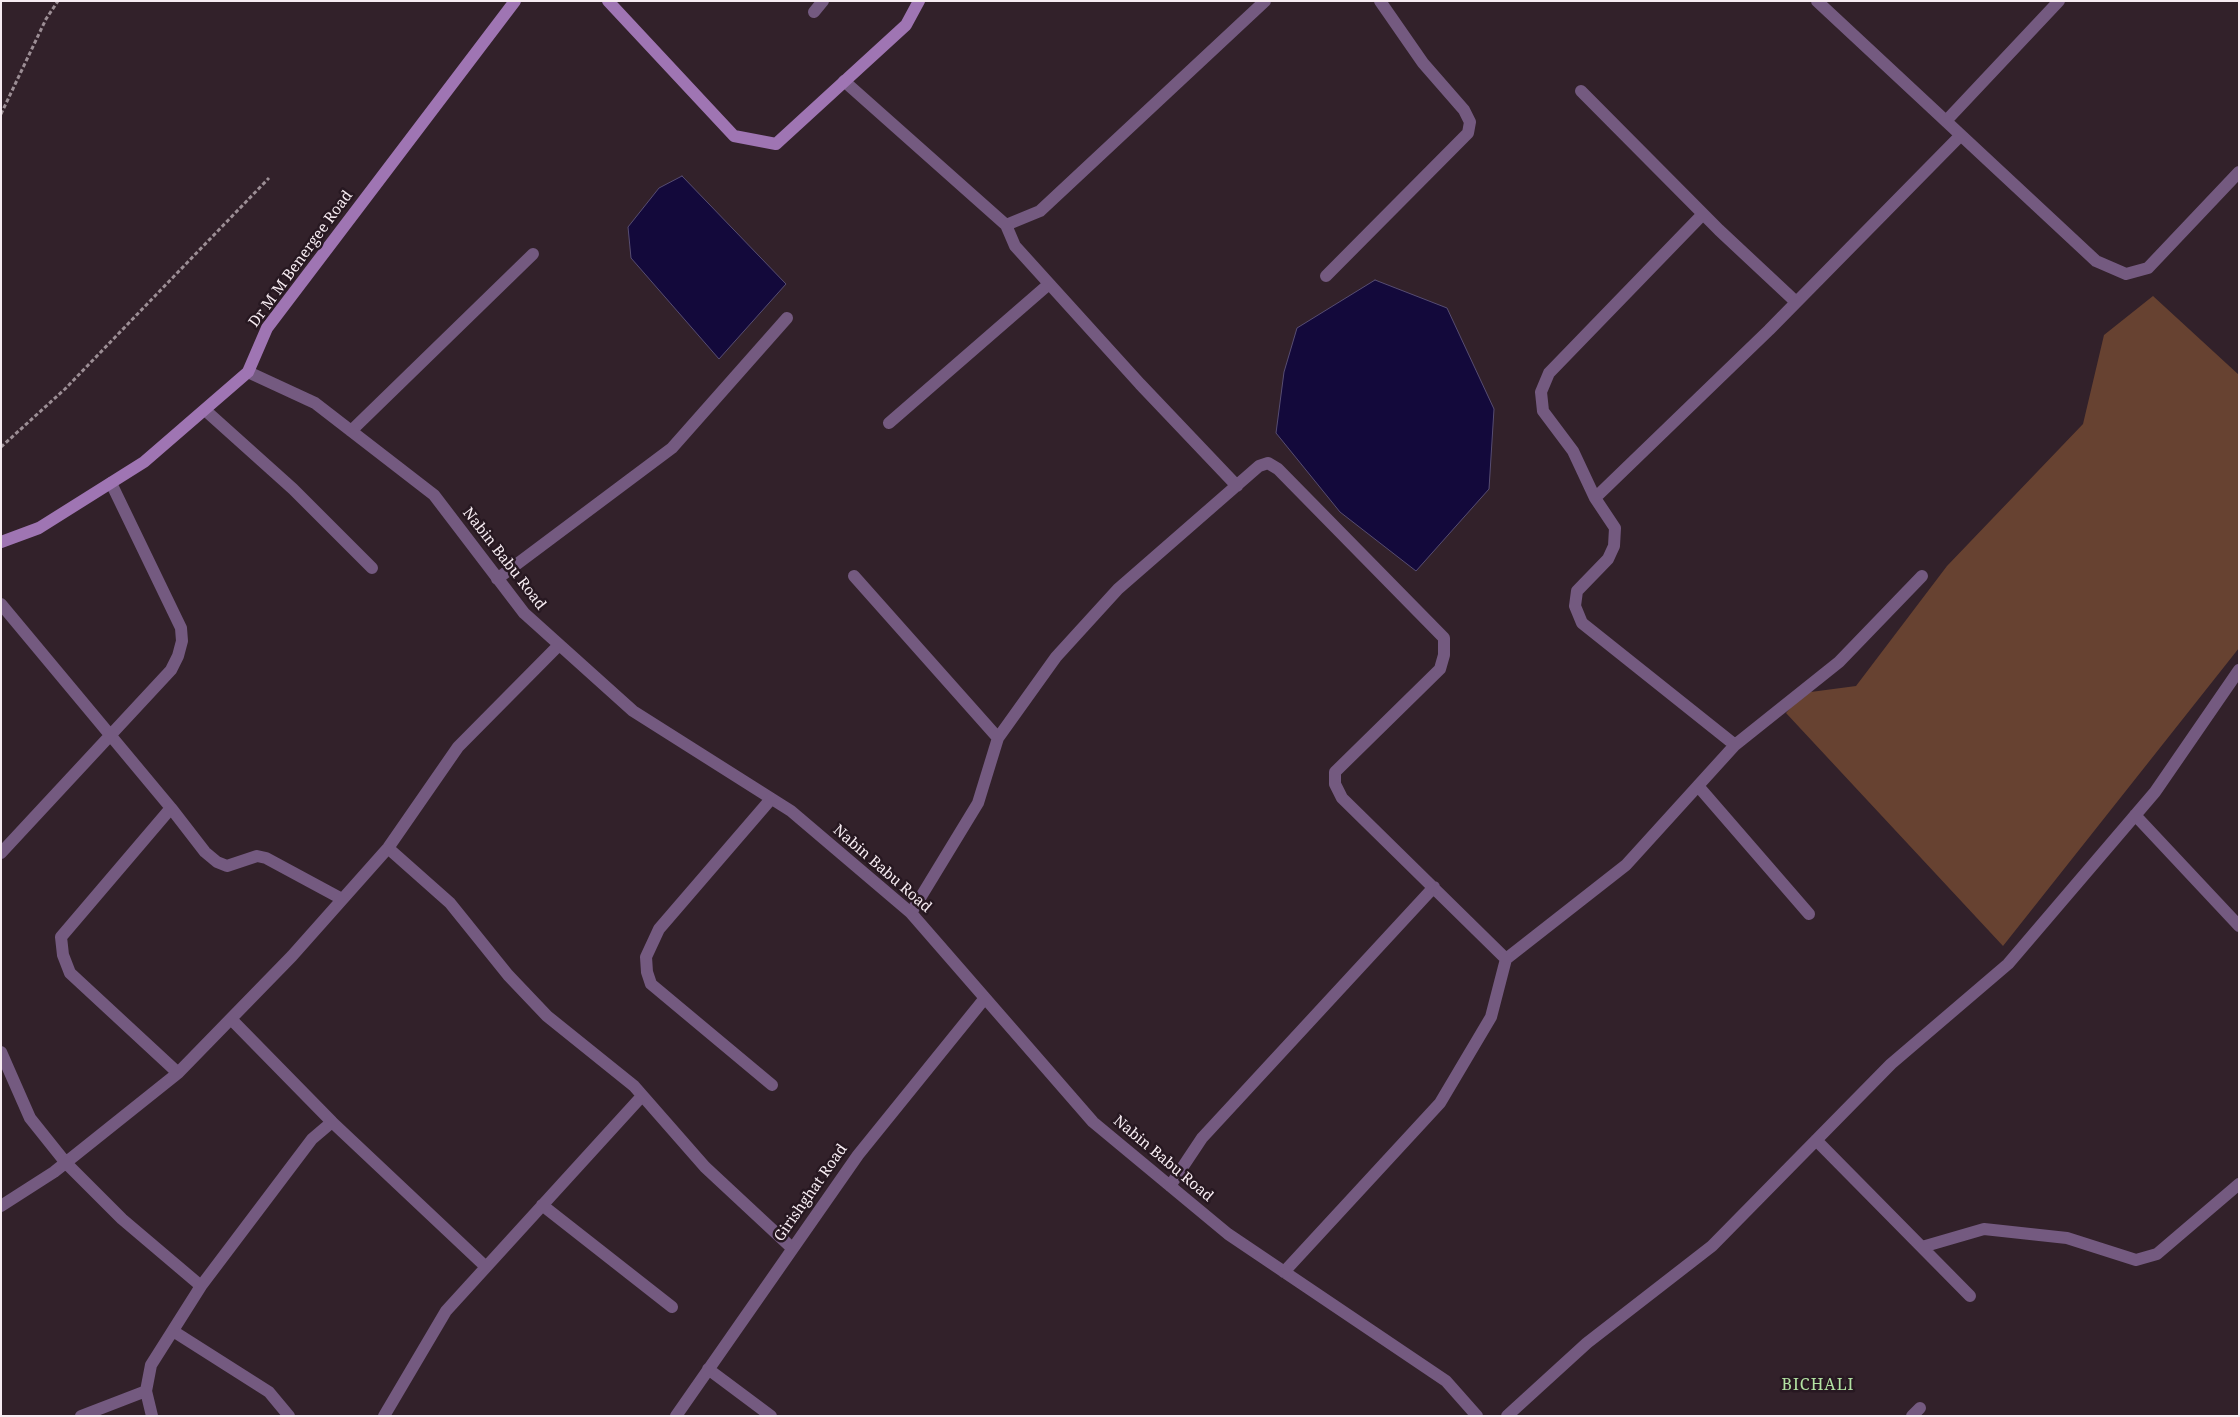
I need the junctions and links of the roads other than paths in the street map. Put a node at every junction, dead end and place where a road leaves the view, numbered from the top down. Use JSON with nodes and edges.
{"nodes":[{"id":1,"x":515,"y":1,"type":"edge"},
{"id":2,"x":608,"y":1,"type":"edge"},
{"id":3,"x":823,"y":1,"type":"edge"},
{"id":4,"x":919,"y":1,"type":"edge"},
{"id":5,"x":1265,"y":1,"type":"edge"},
{"id":6,"x":1380,"y":1,"type":"edge"},
{"id":7,"x":1817,"y":1,"type":"edge"},
{"id":8,"x":2059,"y":1,"type":"edge"},
{"id":9,"x":814,"y":12,"type":"dead end"},
{"id":10,"x":844,"y":80,"type":"junction"},
{"id":11,"x":1581,"y":91,"type":"dead end"},
{"id":12,"x":1946,"y":121,"type":"junction"},
{"id":13,"x":1961,"y":136,"type":"junction"},
{"id":14,"x":2239,"y":172,"type":"edge"},
{"id":15,"x":1703,"y":214,"type":"junction"},
{"id":16,"x":1006,"y":225,"type":"junction"},
{"id":17,"x":533,"y":254,"type":"dead end"},
{"id":18,"x":1326,"y":276,"type":"dead end"},
{"id":19,"x":1049,"y":284,"type":"junction"},
{"id":20,"x":1796,"y":302,"type":"junction"},
{"id":21,"x":787,"y":318,"type":"dead end"},
{"id":22,"x":248,"y":372,"type":"junction"},
{"id":23,"x":204,"y":410,"type":"junction"},
{"id":24,"x":889,"y":423,"type":"dead end"},
{"id":25,"x":351,"y":431,"type":"junction"},
{"id":26,"x":111,"y":483,"type":"junction"},
{"id":27,"x":1237,"y":486,"type":"junction"},
{"id":28,"x":1595,"y":498,"type":"junction"},
{"id":29,"x":1,"y":542,"type":"edge"},
{"id":30,"x":372,"y":568,"type":"dead end"},
{"id":31,"x":854,"y":576,"type":"dead end"},
{"id":32,"x":1922,"y":576,"type":"dead end"},
{"id":33,"x":497,"y":579,"type":"junction"},
{"id":34,"x":1,"y":604,"type":"edge"},
{"id":35,"x":559,"y":645,"type":"junction"},
{"id":36,"x":2239,"y":670,"type":"edge"},
{"id":37,"x":111,"y":736,"type":"junction"},
{"id":38,"x":998,"y":738,"type":"junction"},
{"id":39,"x":1735,"y":745,"type":"junction"},
{"id":40,"x":1698,"y":786,"type":"junction"},
{"id":41,"x":771,"y":799,"type":"junction"},
{"id":42,"x":171,"y":808,"type":"junction"},
{"id":43,"x":2135,"y":815,"type":"junction"},
{"id":44,"x":388,"y":848,"type":"junction"},
{"id":45,"x":1,"y":853,"type":"edge"},
{"id":46,"x":1434,"y":888,"type":"junction"},
{"id":47,"x":342,"y":899,"type":"junction"},
{"id":48,"x":911,"y":913,"type":"junction"},
{"id":49,"x":1809,"y":914,"type":"dead end"},
{"id":50,"x":2239,"y":926,"type":"edge"},
{"id":51,"x":1506,"y":959,"type":"junction"},
{"id":52,"x":985,"y":998,"type":"junction"},
{"id":53,"x":230,"y":1019,"type":"junction"},
{"id":54,"x":1,"y":1052,"type":"edge"},
{"id":55,"x":178,"y":1073,"type":"junction"},
{"id":56,"x":772,"y":1085,"type":"dead end"},
{"id":57,"x":642,"y":1096,"type":"junction"},
{"id":58,"x":332,"y":1122,"type":"junction"},
{"id":59,"x":1816,"y":1140,"type":"junction"},
{"id":60,"x":66,"y":1163,"type":"junction"},
{"id":61,"x":2239,"y":1184,"type":"edge"},
{"id":62,"x":1170,"y":1186,"type":"junction"},
{"id":63,"x":542,"y":1205,"type":"junction"},
{"id":64,"x":1,"y":1206,"type":"edge"},
{"id":65,"x":1922,"y":1247,"type":"junction"},
{"id":66,"x":792,"y":1248,"type":"junction"},
{"id":67,"x":486,"y":1267,"type":"junction"},
{"id":68,"x":1284,"y":1272,"type":"junction"},
{"id":69,"x":201,"y":1286,"type":"junction"},
{"id":70,"x":1970,"y":1296,"type":"dead end"},
{"id":71,"x":672,"y":1306,"type":"dead end"},
{"id":72,"x":173,"y":1331,"type":"junction"},
{"id":73,"x":708,"y":1369,"type":"junction"},
{"id":74,"x":146,"y":1391,"type":"junction"},
{"id":75,"x":81,"y":1416,"type":"edge"},
{"id":76,"x":152,"y":1416,"type":"edge"},
{"id":77,"x":289,"y":1416,"type":"edge"},
{"id":78,"x":384,"y":1416,"type":"edge"},
{"id":79,"x":676,"y":1416,"type":"edge"},
{"id":80,"x":770,"y":1416,"type":"edge"},
{"id":81,"x":1477,"y":1416,"type":"edge"},
{"id":82,"x":1507,"y":1416,"type":"edge"}],
"edges":[{"from":1,"to":22,"type":"street","name":"Dr M M Benergee Road"},
{"from":2,"to":10,"type":"street"},
{"from":3,"to":9,"type":"street"},
{"from":4,"to":10,"type":"street"},
{"from":5,"to":16,"type":"street"},
{"from":6,"to":18,"type":"street"},
{"from":7,"to":12,"type":"street"},
{"from":8,"to":12,"type":"street"},
{"from":10,"to":16,"type":"street"},
{"from":11,"to":15,"type":"street"},
{"from":12,"to":13,"type":"street"},
{"from":13,"to":14,"type":"street"},
{"from":13,"to":20,"type":"street"},
{"from":15,"to":20,"type":"street"},
{"from":15,"to":28,"type":"street"},
{"from":16,"to":19,"type":"street"},
{"from":17,"to":25,"type":"street"},
{"from":19,"to":24,"type":"street"},
{"from":19,"to":27,"type":"street"},
{"from":20,"to":28,"type":"street"},
{"from":21,"to":33,"type":"street"},
{"from":22,"to":23,"type":"street","name":"Dr M M Benergee Road"},
{"from":22,"to":25,"type":"street","name":"Nabin Babu Road"},
{"from":23,"to":26,"type":"street","name":"Dr M M Benergee Road"},
{"from":23,"to":30,"type":"street"},
{"from":25,"to":33,"type":"street","name":"Nabin Babu Road"},
{"from":26,"to":29,"type":"street","name":"Dr M M Benergee Road"},
{"from":26,"to":37,"type":"street"},
{"from":27,"to":38,"type":"street"},
{"from":27,"to":46,"type":"street"},
{"from":28,"to":39,"type":"street"},
{"from":31,"to":38,"type":"street"},
{"from":32,"to":39,"type":"street"},
{"from":33,"to":35,"type":"street","name":"Nabin Babu Road"},
{"from":34,"to":37,"type":"street"},
{"from":35,"to":41,"type":"street","name":"Nabin Babu Road"},
{"from":35,"to":44,"type":"street"},
{"from":36,"to":43,"type":"street"},
{"from":37,"to":42,"type":"street"},
{"from":37,"to":45,"type":"street"},
{"from":38,"to":48,"type":"street"},
{"from":39,"to":40,"type":"street"},
{"from":40,"to":49,"type":"street"},
{"from":40,"to":51,"type":"street"},
{"from":41,"to":48,"type":"street","name":"Nabin Babu Road"},
{"from":41,"to":56,"type":"street"},
{"from":42,"to":47,"type":"street"},
{"from":42,"to":55,"type":"street"},
{"from":43,"to":50,"type":"street"},
{"from":43,"to":59,"type":"street"},
{"from":44,"to":47,"type":"street"},
{"from":44,"to":57,"type":"street"},
{"from":46,"to":51,"type":"street"},
{"from":46,"to":62,"type":"street"},
{"from":47,"to":53,"type":"street"},
{"from":48,"to":52,"type":"street","name":"Nabin Babu Road"},
{"from":51,"to":68,"type":"street"},
{"from":52,"to":62,"type":"street","name":"Nabin Babu Road"},
{"from":52,"to":66,"type":"street","name":"Girishghat Road"},
{"from":53,"to":55,"type":"street"},
{"from":53,"to":58,"type":"street"},
{"from":54,"to":60,"type":"street"},
{"from":55,"to":60,"type":"street"},
{"from":57,"to":63,"type":"street"},
{"from":57,"to":66,"type":"street"},
{"from":58,"to":67,"type":"street"},
{"from":58,"to":69,"type":"street"},
{"from":59,"to":65,"type":"street"},
{"from":59,"to":82,"type":"street"},
{"from":60,"to":64,"type":"street"},
{"from":60,"to":69,"type":"street"},
{"from":61,"to":65,"type":"street"},
{"from":62,"to":68,"type":"street","name":"Nabin Babu Road"},
{"from":63,"to":67,"type":"street"},
{"from":63,"to":71,"type":"street"},
{"from":65,"to":70,"type":"street"},
{"from":66,"to":73,"type":"street","name":"Girishghat Road"},
{"from":67,"to":78,"type":"street"},
{"from":68,"to":81,"type":"street","name":"Nabin Babu Road"},
{"from":69,"to":72,"type":"street"},
{"from":72,"to":74,"type":"street"},
{"from":72,"to":77,"type":"street"},
{"from":73,"to":79,"type":"street","name":"Girishghat Road"},
{"from":73,"to":80,"type":"street"},
{"from":74,"to":75,"type":"street"},
{"from":74,"to":76,"type":"street"}]}
